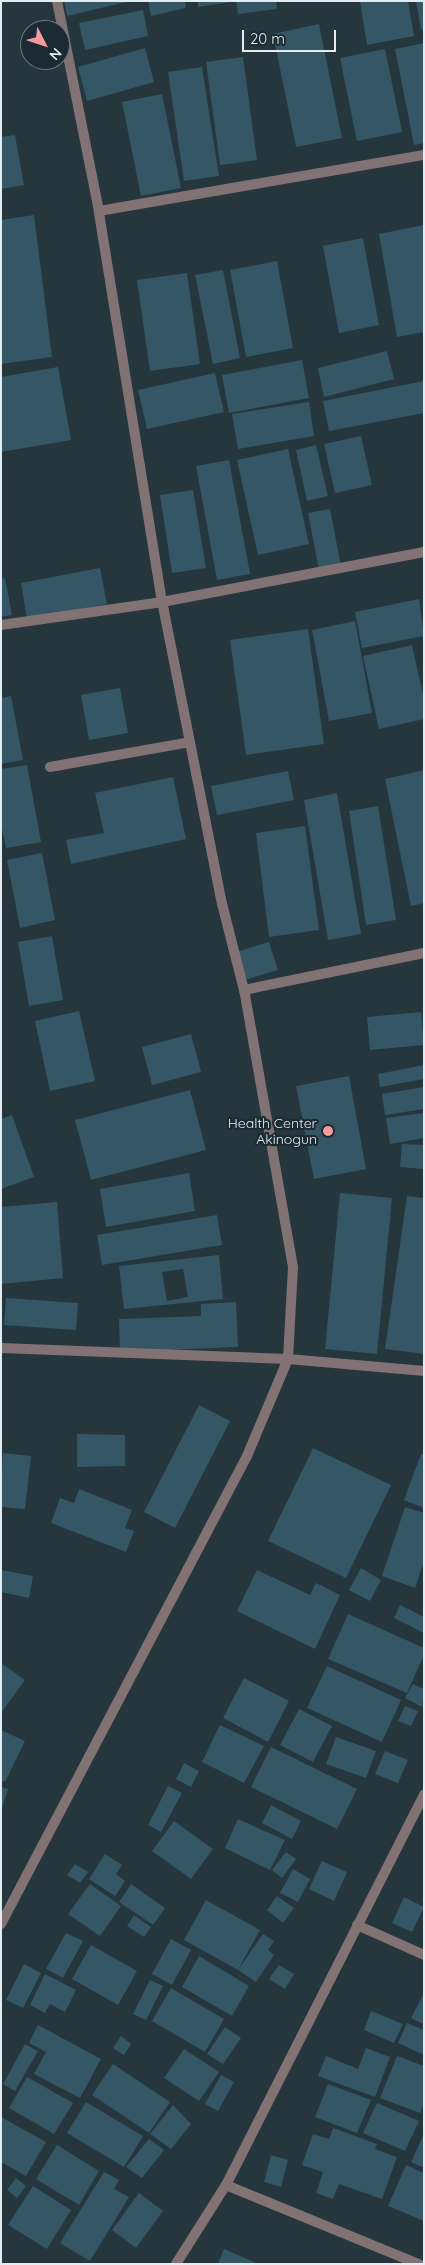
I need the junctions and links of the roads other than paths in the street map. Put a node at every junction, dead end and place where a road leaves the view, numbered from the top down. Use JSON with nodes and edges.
{"nodes":[{"id":1,"x":57,"y":1,"type":"edge"},
{"id":2,"x":424,"y":155,"type":"edge"},
{"id":3,"x":100,"y":211,"type":"junction"},
{"id":4,"x":424,"y":552,"type":"edge"},
{"id":5,"x":162,"y":602,"type":"junction"},
{"id":6,"x":1,"y":625,"type":"edge"},
{"id":7,"x":190,"y":742,"type":"junction"},
{"id":8,"x":50,"y":767,"type":"dead end"},
{"id":9,"x":424,"y":953,"type":"edge"},
{"id":10,"x":244,"y":990,"type":"junction"},
{"id":11,"x":1,"y":1348,"type":"edge"},
{"id":12,"x":288,"y":1359,"type":"junction"},
{"id":13,"x":424,"y":1371,"type":"edge"},
{"id":14,"x":424,"y":1794,"type":"edge"},
{"id":15,"x":1,"y":1924,"type":"edge"},
{"id":16,"x":357,"y":1924,"type":"junction"},
{"id":17,"x":424,"y":1955,"type":"edge"},
{"id":18,"x":226,"y":2185,"type":"junction"},
{"id":19,"x":176,"y":2264,"type":"edge"},
{"id":20,"x":419,"y":2264,"type":"edge"}],
"edges":[{"from":1,"to":3,"type":"street"},
{"from":2,"to":3,"type":"street"},
{"from":3,"to":5,"type":"street"},
{"from":4,"to":5,"type":"street"},
{"from":5,"to":6,"type":"street"},
{"from":5,"to":7,"type":"street"},
{"from":7,"to":8,"type":"street"},
{"from":7,"to":10,"type":"street"},
{"from":9,"to":10,"type":"street"},
{"from":10,"to":12,"type":"street"},
{"from":11,"to":12,"type":"street"},
{"from":12,"to":13,"type":"street"},
{"from":12,"to":15,"type":"street"},
{"from":14,"to":16,"type":"street"},
{"from":16,"to":17,"type":"street"},
{"from":16,"to":18,"type":"street"},
{"from":18,"to":19,"type":"street"},
{"from":18,"to":20,"type":"street"}]}
